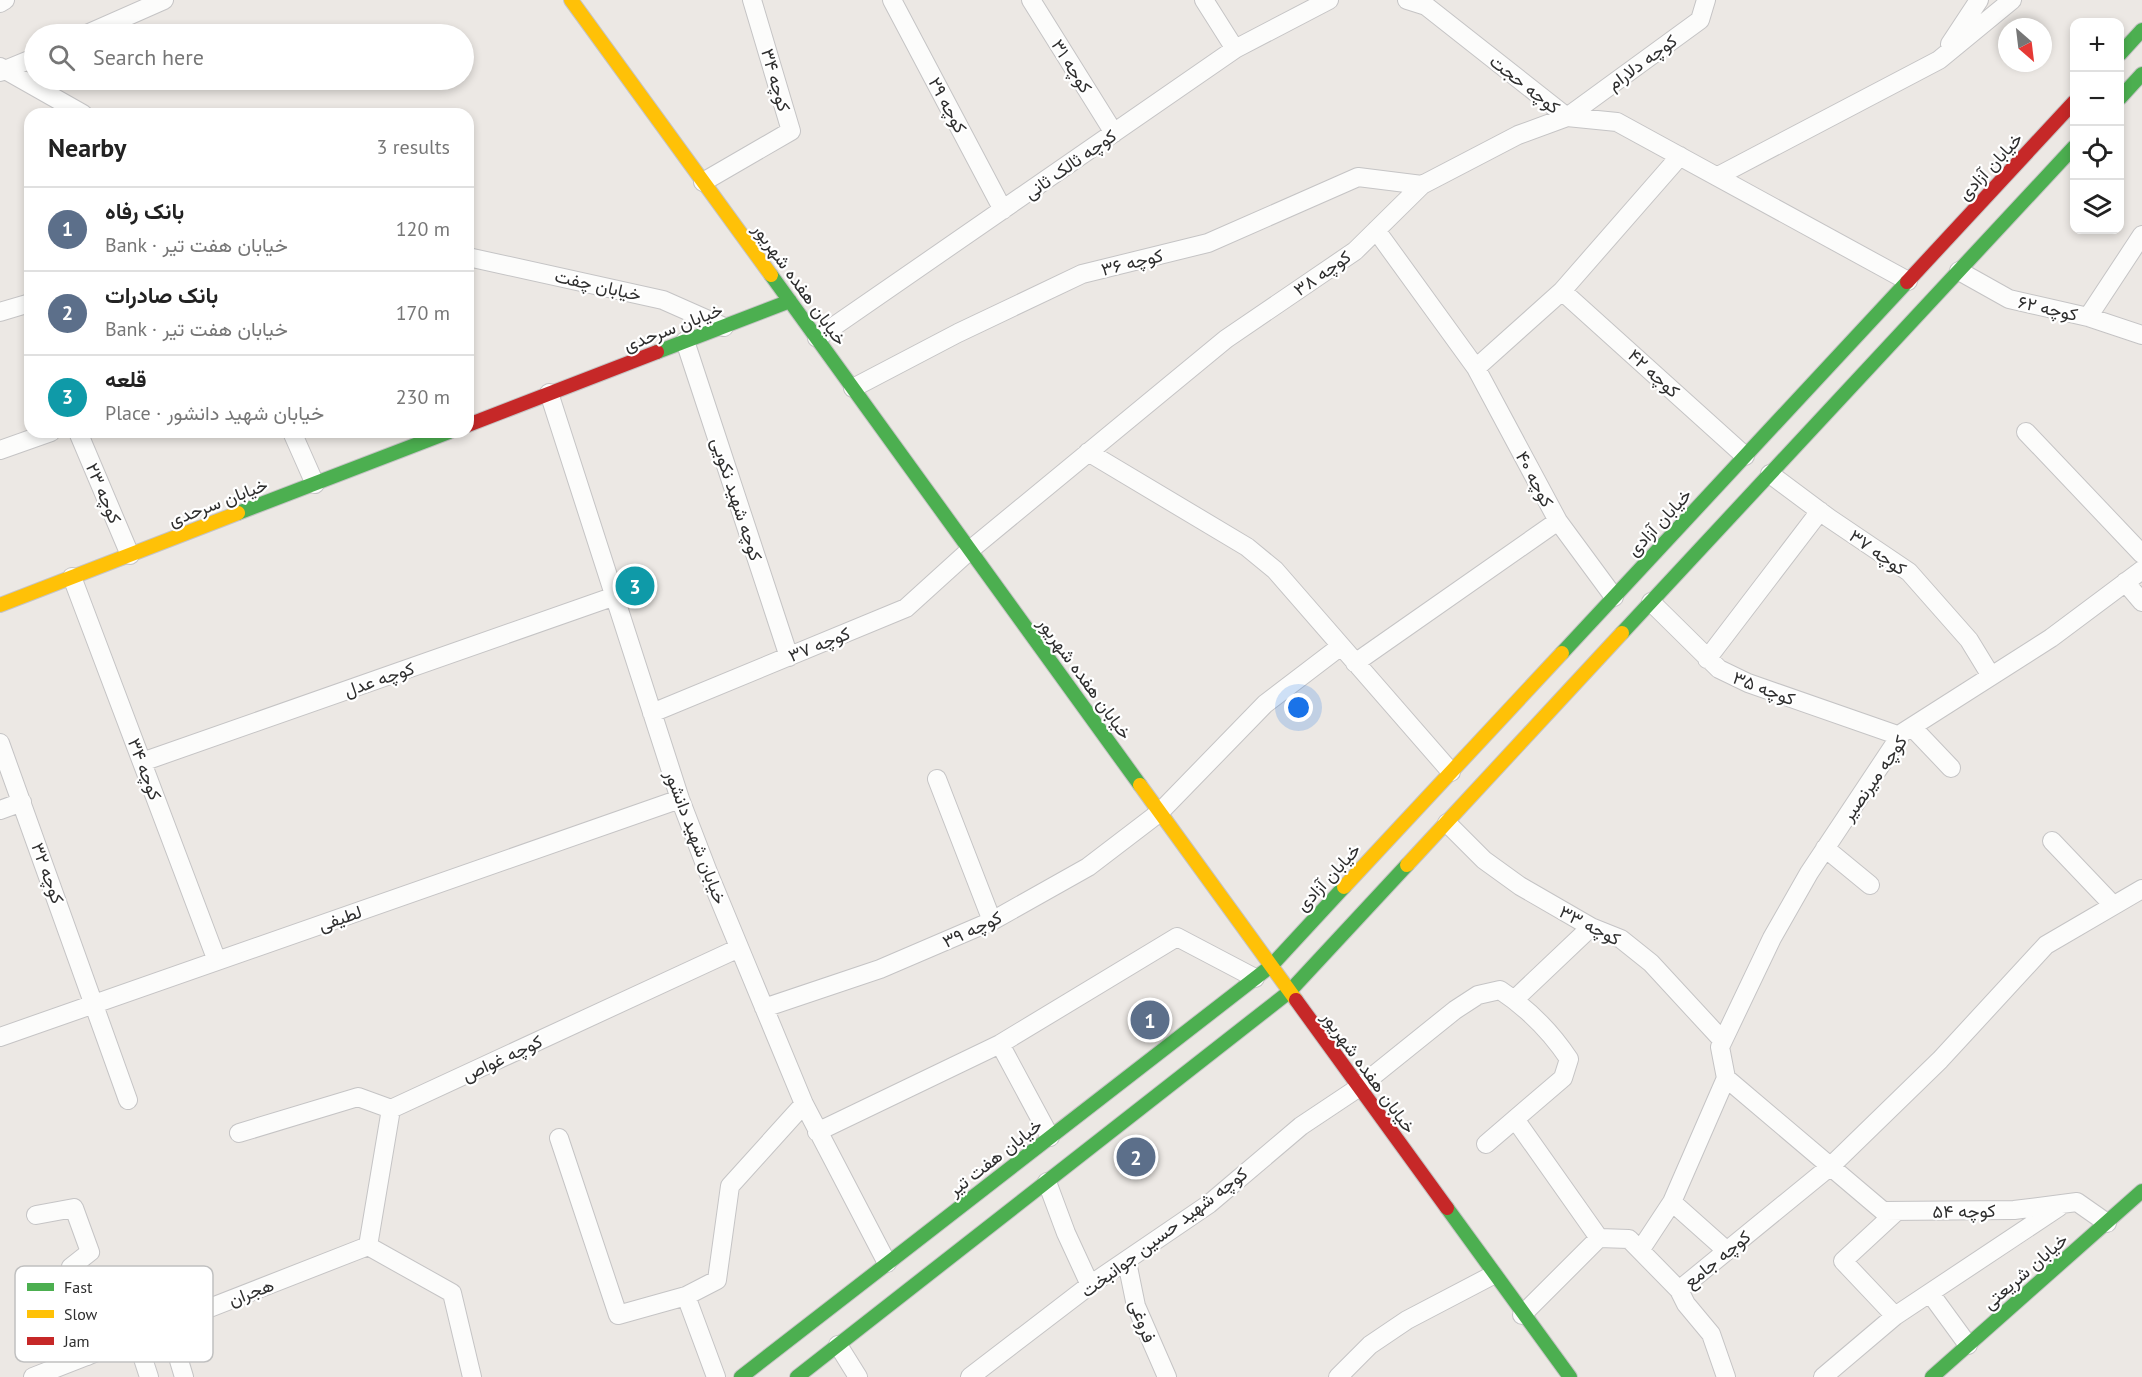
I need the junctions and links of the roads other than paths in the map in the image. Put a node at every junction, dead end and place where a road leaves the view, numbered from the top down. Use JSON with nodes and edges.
{"nodes":[{"id":1,"x":5,"y":0,"type":"edge"},
{"id":2,"x":164,"y":0,"type":"edge"},
{"id":3,"x":571,"y":0,"type":"edge"},
{"id":4,"x":752,"y":0,"type":"edge"},
{"id":5,"x":892,"y":0,"type":"edge"},
{"id":6,"x":1031,"y":0,"type":"edge"},
{"id":7,"x":1204,"y":0,"type":"edge"},
{"id":8,"x":1329,"y":0,"type":"edge"},
{"id":9,"x":1407,"y":0,"type":"edge"},
{"id":10,"x":1706,"y":0,"type":"edge"},
{"id":11,"x":1979,"y":0,"type":"edge"},
{"id":12,"x":2012,"y":0,"type":"edge"},
{"id":13,"x":0,"y":3,"type":"edge"},
{"id":14,"x":1430,"y":3,"type":"edge"},
{"id":15,"x":110,"y":24,"type":"edge"},
{"id":16,"x":2142,"y":30,"type":"edge"},
{"id":17,"x":1235,"y":49,"type":"junction"},
{"id":18,"x":2124,"y":50,"type":"edge"},
{"id":19,"x":1939,"y":60,"type":"junction"},
{"id":20,"x":24,"y":62,"type":"edge"},
{"id":21,"x":2,"y":70,"type":"edge"},
{"id":22,"x":2142,"y":74,"type":"edge"},
{"id":23,"x":24,"y":82,"type":"edge"},
{"id":24,"x":39,"y":90,"type":"edge"},
{"id":25,"x":2124,"y":94,"type":"edge"},
{"id":26,"x":2070,"y":107,"type":"edge"},
{"id":27,"x":72,"y":108,"type":"edge"},
{"id":28,"x":1567,"y":117,"type":"junction"},
{"id":29,"x":1114,"y":133,"type":"junction"},
{"id":30,"x":2070,"y":151,"type":"edge"},
{"id":31,"x":1680,"y":156,"type":"junction"},
{"id":32,"x":1718,"y":176,"type":"junction"},
{"id":33,"x":703,"y":182,"type":"junction"},
{"id":34,"x":1422,"y":185,"type":"junction"},
{"id":35,"x":1003,"y":210,"type":"junction"},
{"id":36,"x":1376,"y":230,"type":"junction"},
{"id":37,"x":2142,"y":235,"type":"edge"},
{"id":38,"x":474,"y":258,"type":"edge"},
{"id":39,"x":1946,"y":267,"type":"junction"},
{"id":40,"x":1562,"y":291,"type":"junction"},
{"id":41,"x":1908,"y":293,"type":"junction"},
{"id":42,"x":790,"y":301,"type":"junction"},
{"id":43,"x":24,"y":310,"type":"edge"},
{"id":44,"x":0,"y":312,"type":"edge"},
{"id":45,"x":1918,"y":315,"type":"junction"},
{"id":46,"x":2088,"y":317,"type":"junction"},
{"id":47,"x":724,"y":327,"type":"junction"},
{"id":48,"x":2142,"y":335,"type":"edge"},
{"id":49,"x":817,"y":338,"type":"junction"},
{"id":50,"x":685,"y":341,"type":"junction"},
{"id":51,"x":1476,"y":368,"type":"junction"},
{"id":52,"x":853,"y":388,"type":"junction"},
{"id":53,"x":549,"y":393,"type":"junction"},
{"id":54,"x":474,"y":423,"type":"edge"},
{"id":55,"x":2025,"y":432,"type":"dead end"},
{"id":56,"x":34,"y":438,"type":"edge"},
{"id":57,"x":81,"y":438,"type":"edge"},
{"id":58,"x":295,"y":438,"type":"edge"},
{"id":59,"x":434,"y":438,"type":"edge"},
{"id":60,"x":0,"y":450,"type":"edge"},
{"id":61,"x":1088,"y":452,"type":"junction"},
{"id":62,"x":1744,"y":456,"type":"junction"},
{"id":63,"x":1770,"y":474,"type":"junction"},
{"id":64,"x":315,"y":484,"type":"junction"},
{"id":65,"x":1820,"y":511,"type":"junction"},
{"id":66,"x":1558,"y":521,"type":"junction"},
{"id":67,"x":970,"y":550,"type":"junction"},
{"id":68,"x":1677,"y":551,"type":"junction"},
{"id":69,"x":2142,"y":554,"type":"edge"},
{"id":70,"x":130,"y":555,"type":"junction"},
{"id":71,"x":2142,"y":570,"type":"edge"},
{"id":72,"x":72,"y":577,"type":"junction"},
{"id":73,"x":2126,"y":582,"type":"junction"},
{"id":74,"x":615,"y":596,"type":"junction"},
{"id":75,"x":1614,"y":597,"type":"junction"},
{"id":76,"x":1651,"y":602,"type":"junction"},
{"id":77,"x":2142,"y":602,"type":"edge"},
{"id":78,"x":0,"y":605,"type":"edge"},
{"id":79,"x":1341,"y":646,"type":"junction"},
{"id":80,"x":789,"y":657,"type":"junction"},
{"id":81,"x":1707,"y":659,"type":"junction"},
{"id":82,"x":1355,"y":663,"type":"junction"},
{"id":83,"x":1991,"y":676,"type":"junction"},
{"id":84,"x":652,"y":713,"type":"junction"},
{"id":85,"x":1906,"y":732,"type":"junction"},
{"id":86,"x":0,"y":743,"type":"edge"},
{"id":87,"x":142,"y":762,"type":"junction"},
{"id":88,"x":1951,"y":768,"type":"dead end"},
{"id":89,"x":1451,"y":772,"type":"junction"},
{"id":90,"x":937,"y":779,"type":"dead end"},
{"id":91,"x":680,"y":800,"type":"junction"},
{"id":92,"x":22,"y":802,"type":"junction"},
{"id":93,"x":0,"y":810,"type":"edge"},
{"id":94,"x":1160,"y":812,"type":"junction"},
{"id":95,"x":1446,"y":823,"type":"junction"},
{"id":96,"x":2052,"y":841,"type":"dead end"},
{"id":97,"x":1825,"y":848,"type":"junction"},
{"id":98,"x":1870,"y":885,"type":"dead end"},
{"id":99,"x":2142,"y":889,"type":"edge"},
{"id":100,"x":2113,"y":905,"type":"junction"},
{"id":101,"x":1341,"y":914,"type":"junction"},
{"id":102,"x":992,"y":921,"type":"junction"},
{"id":103,"x":1591,"y":927,"type":"junction"},
{"id":104,"x":739,"y":948,"type":"junction"},
{"id":105,"x":217,"y":961,"type":"junction"},
{"id":106,"x":1270,"y":966,"type":"junction"},
{"id":107,"x":1255,"y":978,"type":"junction"},
{"id":108,"x":1289,"y":992,"type":"junction"},
{"id":109,"x":1514,"y":1000,"type":"junction"},
{"id":110,"x":95,"y":1003,"type":"junction"},
{"id":111,"x":764,"y":1008,"type":"junction"},
{"id":112,"x":0,"y":1036,"type":"edge"},
{"id":113,"x":1200,"y":1041,"type":"junction"},
{"id":114,"x":1723,"y":1041,"type":"junction"},
{"id":115,"x":1000,"y":1044,"type":"junction"},
{"id":116,"x":1726,"y":1078,"type":"junction"},
{"id":117,"x":1358,"y":1088,"type":"junction"},
{"id":118,"x":128,"y":1101,"type":"dead end"},
{"id":119,"x":804,"y":1104,"type":"junction"},
{"id":120,"x":391,"y":1109,"type":"junction"},
{"id":121,"x":1515,"y":1119,"type":"junction"},
{"id":122,"x":817,"y":1132,"type":"junction"},
{"id":123,"x":239,"y":1133,"type":"dead end"},
{"id":124,"x":1050,"y":1137,"type":"junction"},
{"id":125,"x":559,"y":1138,"type":"dead end"},
{"id":126,"x":1486,"y":1144,"type":"dead end"},
{"id":127,"x":1832,"y":1165,"type":"junction"},
{"id":128,"x":1047,"y":1182,"type":"junction"},
{"id":129,"x":2142,"y":1191,"type":"edge"},
{"id":130,"x":1672,"y":1202,"type":"junction"},
{"id":131,"x":2063,"y":1204,"type":"junction"},
{"id":132,"x":1896,"y":1212,"type":"junction"},
{"id":133,"x":36,"y":1215,"type":"dead end"},
{"id":134,"x":2107,"y":1223,"type":"junction"},
{"id":135,"x":1599,"y":1238,"type":"junction"},
{"id":136,"x":368,"y":1246,"type":"junction"},
{"id":137,"x":1641,"y":1249,"type":"junction"},
{"id":138,"x":1727,"y":1251,"type":"junction"},
{"id":139,"x":1127,"y":1262,"type":"junction"},
{"id":140,"x":72,"y":1266,"type":"edge"},
{"id":141,"x":1493,"y":1275,"type":"junction"},
{"id":142,"x":896,"y":1278,"type":"junction"},
{"id":143,"x":1090,"y":1285,"type":"junction"},
{"id":144,"x":1679,"y":1290,"type":"junction"},
{"id":145,"x":1930,"y":1293,"type":"junction"},
{"id":146,"x":686,"y":1296,"type":"junction"},
{"id":147,"x":213,"y":1306,"type":"edge"},
{"id":148,"x":1522,"y":1315,"type":"junction"},
{"id":149,"x":1895,"y":1316,"type":"junction"},
{"id":150,"x":838,"y":1345,"type":"junction"},
{"id":151,"x":1968,"y":1345,"type":"junction"},
{"id":152,"x":72,"y":1362,"type":"edge"},
{"id":153,"x":144,"y":1362,"type":"edge"},
{"id":154,"x":179,"y":1362,"type":"edge"},
{"id":155,"x":33,"y":1377,"type":"edge"},
{"id":156,"x":149,"y":1377,"type":"edge"},
{"id":157,"x":184,"y":1377,"type":"edge"},
{"id":158,"x":472,"y":1377,"type":"edge"},
{"id":159,"x":716,"y":1377,"type":"edge"},
{"id":160,"x":741,"y":1377,"type":"edge"},
{"id":161,"x":797,"y":1377,"type":"edge"},
{"id":162,"x":858,"y":1377,"type":"edge"},
{"id":163,"x":970,"y":1377,"type":"edge"},
{"id":164,"x":1167,"y":1377,"type":"edge"},
{"id":165,"x":1338,"y":1377,"type":"edge"},
{"id":166,"x":1569,"y":1377,"type":"edge"},
{"id":167,"x":1726,"y":1377,"type":"edge"},
{"id":168,"x":1823,"y":1377,"type":"edge"},
{"id":169,"x":1932,"y":1377,"type":"edge"}],
"edges":[{"from":1,"to":13,"type":"street"},
{"from":2,"to":15,"type":"street"},
{"from":3,"to":33,"type":"street","name":"خیابان هفده شهریور"},
{"from":4,"to":33,"type":"street","name":"کوچه ۳۴"},
{"from":5,"to":35,"type":"street","name":"کوچه ۲۹"},
{"from":6,"to":29,"type":"street","name":"کوچه ۳۱"},
{"from":7,"to":17,"type":"street"},
{"from":8,"to":17,"type":"street","name":"کوچه ثالک ثانی"},
{"from":9,"to":14,"type":"street","name":"کوچه حجت"},
{"from":10,"to":28,"type":"street","name":"کوچه دلارام"},
{"from":11,"to":19,"type":"street"},
{"from":12,"to":19,"type":"street"},
{"from":14,"to":28,"type":"street","name":"کوچه حجت"},
{"from":16,"to":18,"type":"street"},
{"from":17,"to":29,"type":"street","name":"کوچه ثالک ثانی"},
{"from":19,"to":32,"type":"street"},
{"from":20,"to":21,"type":"street"},
{"from":21,"to":23,"type":"street"},
{"from":22,"to":25,"type":"street"},
{"from":24,"to":27,"type":"street"},
{"from":26,"to":39,"type":"street","name":"خیابان آزادی"},
{"from":28,"to":31,"type":"street","name":"کوچه حجت"},
{"from":28,"to":34,"type":"street","name":"کوچه ۳۸"},
{"from":29,"to":35,"type":"street","name":"کوچه ثالک ثانی"},
{"from":30,"to":39,"type":"street","name":"خیابان آزادی"},
{"from":31,"to":32,"type":"street","name":"کوچه حجت"},
{"from":31,"to":40,"type":"street"},
{"from":32,"to":41,"type":"street","name":"کوچه حجت"},
{"from":33,"to":42,"type":"street","name":"خیابان هفده شهریور"},
{"from":34,"to":36,"type":"street","name":"کوچه ۳۸"},
{"from":34,"to":52,"type":"street","name":"کوچه ۳۶"},
{"from":35,"to":49,"type":"street","name":"کوچه ثالک ثانی"},
{"from":36,"to":51,"type":"street","name":"کوچه ۴۰"},
{"from":36,"to":61,"type":"street","name":"کوچه ۳۸"},
{"from":37,"to":46,"type":"street"},
{"from":38,"to":47,"type":"street","name":"خیابان چفت"},
{"from":39,"to":41,"type":"street","name":"خیابان آزادی"},
{"from":39,"to":45,"type":"street","name":"خیابان آزادی"},
{"from":39,"to":46,"type":"street","name":"کوچه ۶۲"},
{"from":40,"to":51,"type":"street"},
{"from":40,"to":62,"type":"street","name":"کوچه ۴۲"},
{"from":41,"to":45,"type":"street"},
{"from":41,"to":62,"type":"street","name":"خیابان آزادی"},
{"from":42,"to":47,"type":"street","name":"خیابان سرحدی"},
{"from":42,"to":49,"type":"street","name":"خیابان هفده شهریور"},
{"from":43,"to":44,"type":"street"},
{"from":45,"to":63,"type":"street","name":"خیابان آزادی"},
{"from":46,"to":48,"type":"street","name":"کوچه ۶۲"},
{"from":47,"to":50,"type":"street","name":"خیابان سرحدی"},
{"from":49,"to":52,"type":"street","name":"خیابان هفده شهریور"},
{"from":50,"to":53,"type":"street","name":"خیابان سرحدی"},
{"from":50,"to":80,"type":"street","name":"کوچه شهید نکویی"},
{"from":51,"to":66,"type":"street","name":"کوچه ۴۰"},
{"from":52,"to":67,"type":"street","name":"خیابان هفده شهریور"},
{"from":53,"to":54,"type":"street","name":"خیابان سرحدی"},
{"from":53,"to":74,"type":"street","name":"خیابان شهید دانشور"},
{"from":55,"to":69,"type":"street"},
{"from":56,"to":60,"type":"street"},
{"from":57,"to":70,"type":"street","name":"کوچه ۲۳"},
{"from":58,"to":64,"type":"street"},
{"from":59,"to":64,"type":"street","name":"خیابان سرحدی"},
{"from":61,"to":67,"type":"street","name":"کوچه ۳۸"},
{"from":61,"to":79,"type":"street"},
{"from":62,"to":68,"type":"street","name":"خیابان آزادی"},
{"from":63,"to":65,"type":"street","name":"کوچه ۳۷"},
{"from":63,"to":68,"type":"street","name":"خیابان آزادی"},
{"from":64,"to":70,"type":"street","name":"خیابان سرحدی"},
{"from":65,"to":81,"type":"street"},
{"from":65,"to":83,"type":"street","name":"کوچه ۳۷"},
{"from":66,"to":75,"type":"street"},
{"from":66,"to":82,"type":"street","name":"کوچه ۴۰"},
{"from":67,"to":80,"type":"street","name":"کوچه ۳۷"},
{"from":67,"to":94,"type":"street","name":"خیابان هفده شهریور"},
{"from":68,"to":75,"type":"street","name":"خیابان آزادی"},
{"from":68,"to":76,"type":"street","name":"خیابان آزادی"},
{"from":70,"to":72,"type":"street","name":"خیابان سرحدی"},
{"from":71,"to":73,"type":"street","name":"کوچه میرنصیر"},
{"from":72,"to":78,"type":"street","name":"خیابان سرحدی"},
{"from":72,"to":87,"type":"street","name":"کوچه ۳۴"},
{"from":73,"to":77,"type":"street"},
{"from":73,"to":83,"type":"street","name":"کوچه میرنصیر"},
{"from":74,"to":84,"type":"street","name":"خیابان شهید دانشور"},
{"from":74,"to":87,"type":"street","name":"کوچه عدل"},
{"from":75,"to":89,"type":"street","name":"خیابان آزادی"},
{"from":76,"to":81,"type":"street","name":"کوچه ۳۵"},
{"from":76,"to":95,"type":"street","name":"خیابان آزادی"},
{"from":79,"to":82,"type":"street"},
{"from":79,"to":94,"type":"street"},
{"from":80,"to":84,"type":"street","name":"کوچه ۳۷"},
{"from":81,"to":85,"type":"street","name":"کوچه ۳۵"},
{"from":82,"to":89,"type":"street"},
{"from":83,"to":85,"type":"street","name":"کوچه میرنصیر"},
{"from":84,"to":91,"type":"street","name":"خیابان شهید دانشور"},
{"from":85,"to":88,"type":"street"},
{"from":85,"to":97,"type":"street","name":"کوچه میرنصیر"},
{"from":86,"to":92,"type":"street","name":"کوچه ۳۲"},
{"from":87,"to":105,"type":"street","name":"کوچه ۳۴"},
{"from":89,"to":101,"type":"street","name":"خیابان آزادی"},
{"from":90,"to":102,"type":"street"},
{"from":91,"to":104,"type":"street","name":"خیابان شهید دانشور"},
{"from":91,"to":105,"type":"street","name":"لطیفی"},
{"from":92,"to":93,"type":"street"},
{"from":92,"to":110,"type":"street","name":"کوچه ۳۲"},
{"from":94,"to":102,"type":"street","name":"کوچه ۳۹"},
{"from":94,"to":106,"type":"street","name":"خیابان هفده شهریور"},
{"from":95,"to":101,"type":"street","name":"خیابان آزادی"},
{"from":95,"to":103,"type":"street","name":"کوچه ۳۳"},
{"from":96,"to":100,"type":"street"},
{"from":97,"to":98,"type":"street"},
{"from":97,"to":114,"type":"street","name":"کوچه میرنصیر"},
{"from":99,"to":100,"type":"street","name":"کوچه جامع"},
{"from":100,"to":127,"type":"street","name":"کوچه جامع"},
{"from":101,"to":106,"type":"street","name":"خیابان آزادی"},
{"from":101,"to":108,"type":"street","name":"خیابان آزادی"},
{"from":102,"to":111,"type":"street","name":"کوچه ۳۹"},
{"from":103,"to":109,"type":"street"},
{"from":103,"to":114,"type":"street","name":"کوچه ۳۳"},
{"from":104,"to":111,"type":"street","name":"خیابان شهید دانشور"},
{"from":104,"to":120,"type":"street","name":"کوچه غواص"},
{"from":105,"to":110,"type":"street","name":"لطیفی"},
{"from":106,"to":107,"type":"street","name":"خیابان هفت تیر"},
{"from":106,"to":108,"type":"street","name":"خیابان هفده شهریور"},
{"from":107,"to":113,"type":"street","name":"خیابان هفت تیر"},
{"from":107,"to":115,"type":"street"},
{"from":108,"to":113,"type":"street","name":"خیابان هفت تیر"},
{"from":108,"to":117,"type":"street","name":"خیابان هفده شهریور"},
{"from":109,"to":117,"type":"street","name":"کوچه شهید حسین جوانبخت"},
{"from":109,"to":121,"type":"street"},
{"from":110,"to":112,"type":"street","name":"لطیفی"},
{"from":110,"to":118,"type":"street","name":"کوچه ۳۲"},
{"from":111,"to":119,"type":"street","name":"خیابان شهید دانشور"},
{"from":113,"to":124,"type":"street","name":"خیابان هفت تیر"},
{"from":113,"to":128,"type":"street","name":"خیابان هفت تیر"},
{"from":114,"to":116,"type":"street","name":"کوچه میرنصیر"},
{"from":115,"to":122,"type":"street"},
{"from":115,"to":124,"type":"street"},
{"from":116,"to":127,"type":"street","name":"کوچه ۵۴"},
{"from":116,"to":130,"type":"street"},
{"from":117,"to":139,"type":"street","name":"کوچه شهید حسین جوانبخت"},
{"from":117,"to":141,"type":"street","name":"خیابان هفده شهریور"},
{"from":119,"to":122,"type":"street","name":"خیابان شهید دانشور"},
{"from":119,"to":146,"type":"street"},
{"from":120,"to":123,"type":"street"},
{"from":120,"to":136,"type":"street"},
{"from":121,"to":126,"type":"street"},
{"from":121,"to":135,"type":"street"},
{"from":122,"to":142,"type":"street","name":"خیابان شهید دانشور"},
{"from":124,"to":142,"type":"street","name":"خیابان هفت تیر"},
{"from":125,"to":146,"type":"street"},
{"from":127,"to":132,"type":"street","name":"کوچه ۵۴"},
{"from":127,"to":138,"type":"street","name":"کوچه جامع"},
{"from":128,"to":142,"type":"street","name":"خیابان هفت تیر"},
{"from":128,"to":143,"type":"street"},
{"from":129,"to":134,"type":"street","name":"خیابان شریعتی"},
{"from":130,"to":137,"type":"street"},
{"from":130,"to":138,"type":"street"},
{"from":131,"to":132,"type":"street","name":"کوچه ۵۴"},
{"from":131,"to":134,"type":"street","name":"کوچه ۵۴"},
{"from":131,"to":145,"type":"street"},
{"from":132,"to":149,"type":"street"},
{"from":133,"to":140,"type":"street"},
{"from":134,"to":151,"type":"street","name":"خیابان شریعتی"},
{"from":135,"to":137,"type":"street"},
{"from":135,"to":148,"type":"street"},
{"from":136,"to":147,"type":"street","name":"هجران"},
{"from":136,"to":158,"type":"street"},
{"from":137,"to":144,"type":"street"},
{"from":138,"to":144,"type":"street","name":"کوچه جامع"},
{"from":139,"to":143,"type":"street","name":"کوچه شهید حسین جوانبخت"},
{"from":139,"to":164,"type":"street","name":"فروغی"},
{"from":141,"to":148,"type":"street","name":"خیابان هفده شهریور"},
{"from":141,"to":165,"type":"street"},
{"from":142,"to":150,"type":"street","name":"خیابان هفت تیر"},
{"from":142,"to":160,"type":"street","name":"خیابان هفت تیر"},
{"from":143,"to":163,"type":"street","name":"کوچه شهید حسین جوانبخت"},
{"from":144,"to":167,"type":"street","name":"کوچه جامع"},
{"from":145,"to":149,"type":"street"},
{"from":145,"to":151,"type":"street"},
{"from":146,"to":159,"type":"street"},
{"from":148,"to":166,"type":"street","name":"خیابان هفده شهریور"},
{"from":149,"to":168,"type":"street"},
{"from":150,"to":161,"type":"street","name":"خیابان هفت تیر"},
{"from":150,"to":162,"type":"street"},
{"from":151,"to":169,"type":"street","name":"خیابان شریعتی"},
{"from":152,"to":155,"type":"street","name":"هجران"},
{"from":153,"to":156,"type":"street"},
{"from":154,"to":157,"type":"street"}]}
